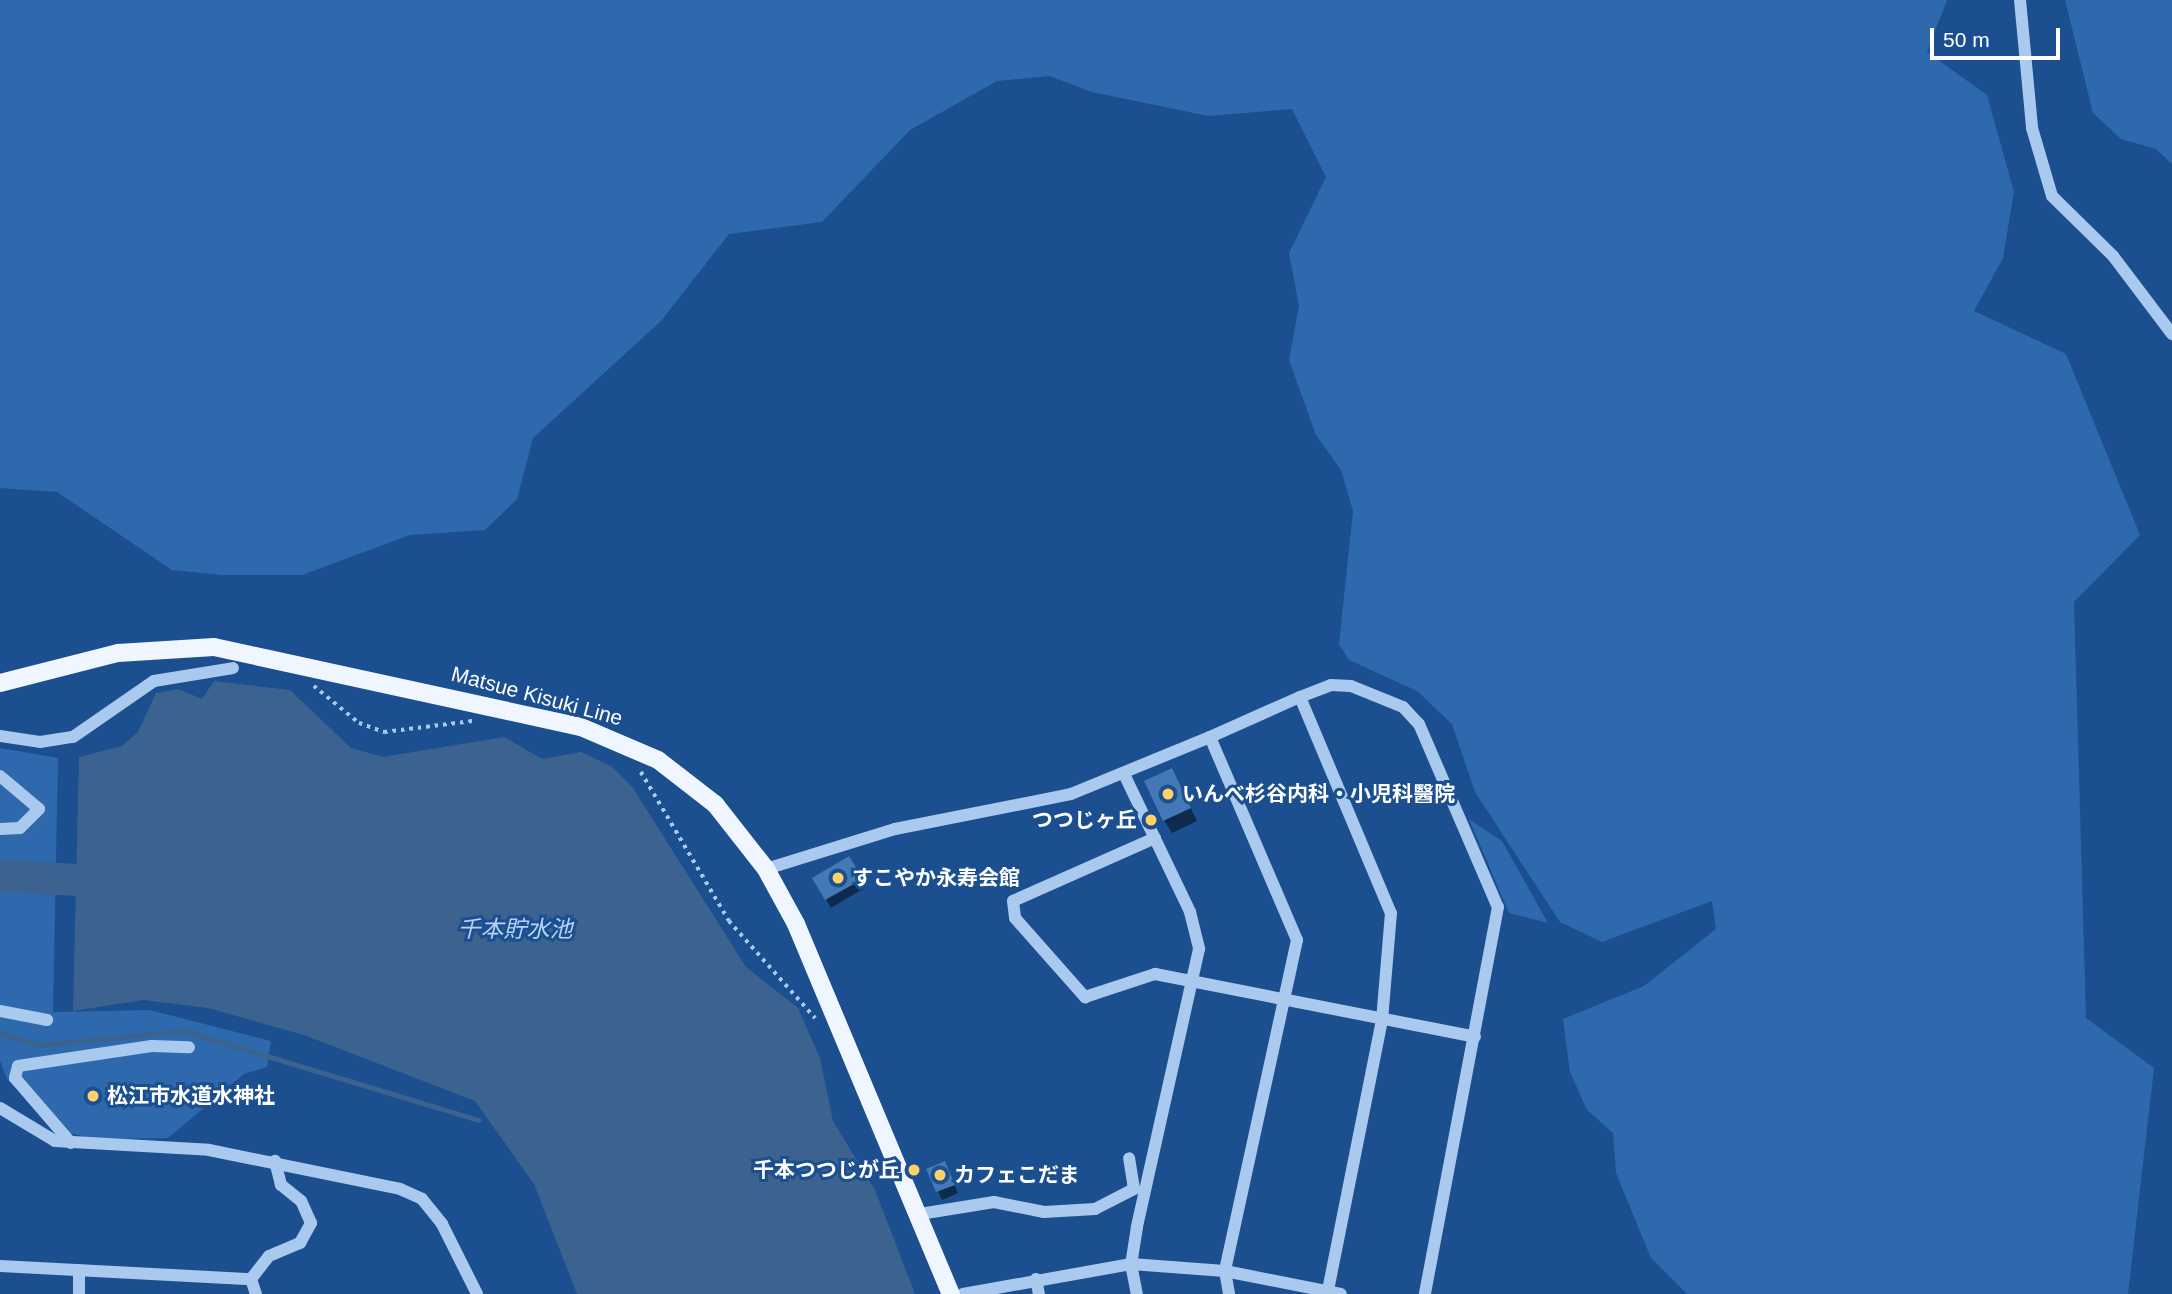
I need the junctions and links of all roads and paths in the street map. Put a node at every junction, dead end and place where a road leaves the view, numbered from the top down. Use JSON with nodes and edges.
{"nodes":[{"id":1,"x":2020,"y":0,"type":"edge"},
{"id":2,"x":2172,"y":334,"type":"edge"},
{"id":3,"x":233,"y":668,"type":"dead end"},
{"id":4,"x":0,"y":683,"type":"edge"},
{"id":5,"x":310,"y":683,"type":"dead end"},
{"id":6,"x":1300,"y":697,"type":"junction"},
{"id":7,"x":478,"y":721,"type":"dead end"},
{"id":8,"x":0,"y":736,"type":"edge"},
{"id":9,"x":1210,"y":737,"type":"junction"},
{"id":10,"x":635,"y":766,"type":"dead end"},
{"id":11,"x":1124,"y":774,"type":"junction"},
{"id":12,"x":0,"y":776,"type":"edge"},
{"id":13,"x":0,"y":829,"type":"edge"},
{"id":14,"x":1155,"y":838,"type":"junction"},
{"id":15,"x":766,"y":869,"type":"junction"},
{"id":16,"x":1196,"y":983,"type":"junction"},
{"id":17,"x":1286,"y":1000,"type":"junction"},
{"id":18,"x":0,"y":1011,"type":"edge"},
{"id":19,"x":47,"y":1020,"type":"dead end"},
{"id":20,"x":1382,"y":1020,"type":"junction"},
{"id":21,"x":820,"y":1028,"type":"dead end"},
{"id":22,"x":1475,"y":1037,"type":"junction"},
{"id":23,"x":189,"y":1047,"type":"dead end"},
{"id":24,"x":0,"y":1108,"type":"edge"},
{"id":25,"x":71,"y":1143,"type":"junction"},
{"id":26,"x":1129,"y":1158,"type":"dead end"},
{"id":27,"x":275,"y":1161,"type":"junction"},
{"id":28,"x":920,"y":1214,"type":"junction"},
{"id":29,"x":1130,"y":1265,"type":"junction"},
{"id":30,"x":0,"y":1266,"type":"edge"},
{"id":31,"x":79,"y":1270,"type":"junction"},
{"id":32,"x":1225,"y":1271,"type":"junction"},
{"id":33,"x":251,"y":1279,"type":"junction"},
{"id":34,"x":1036,"y":1279,"type":"junction"},
{"id":35,"x":1328,"y":1291,"type":"junction"},
{"id":36,"x":79,"y":1294,"type":"edge"},
{"id":37,"x":256,"y":1294,"type":"edge"},
{"id":38,"x":477,"y":1294,"type":"edge"},
{"id":39,"x":951,"y":1294,"type":"edge"},
{"id":40,"x":963,"y":1294,"type":"edge"},
{"id":41,"x":1039,"y":1294,"type":"edge"},
{"id":42,"x":1137,"y":1294,"type":"edge"},
{"id":43,"x":1230,"y":1294,"type":"edge"},
{"id":44,"x":1342,"y":1294,"type":"edge"},
{"id":45,"x":1425,"y":1294,"type":"edge"}],
"edges":[{"from":1,"to":2,"type":"street"},
{"from":3,"to":8,"type":"street"},
{"from":4,"to":15,"type":"main road","name":"Matsue Kisuki Line"},
{"from":5,"to":7,"type":"path"},
{"from":6,"to":9,"type":"street"},
{"from":6,"to":20,"type":"street"},
{"from":6,"to":22,"type":"street"},
{"from":9,"to":11,"type":"street"},
{"from":9,"to":17,"type":"street"},
{"from":10,"to":21,"type":"path"},
{"from":11,"to":14,"type":"street"},
{"from":11,"to":15,"type":"street"},
{"from":12,"to":13,"type":"street"},
{"from":14,"to":16,"type":"street"},
{"from":14,"to":16,"type":"street"},
{"from":15,"to":28,"type":"main road","name":"Matsue Kisuki Line"},
{"from":16,"to":17,"type":"street"},
{"from":16,"to":29,"type":"street"},
{"from":17,"to":20,"type":"street"},
{"from":17,"to":32,"type":"street"},
{"from":18,"to":19,"type":"street"},
{"from":20,"to":22,"type":"street"},
{"from":20,"to":35,"type":"street"},
{"from":22,"to":45,"type":"street"},
{"from":23,"to":25,"type":"street"},
{"from":24,"to":25,"type":"street"},
{"from":25,"to":27,"type":"street"},
{"from":26,"to":28,"type":"street"},
{"from":27,"to":33,"type":"street"},
{"from":27,"to":38,"type":"street"},
{"from":28,"to":39,"type":"main road","name":"Matsue Kisuki Line"},
{"from":29,"to":32,"type":"street"},
{"from":29,"to":34,"type":"street"},
{"from":29,"to":42,"type":"street"},
{"from":30,"to":31,"type":"street"},
{"from":31,"to":33,"type":"street"},
{"from":31,"to":36,"type":"street"},
{"from":32,"to":35,"type":"street"},
{"from":32,"to":43,"type":"street"},
{"from":33,"to":37,"type":"street"},
{"from":34,"to":40,"type":"street"},
{"from":34,"to":41,"type":"street"},
{"from":35,"to":44,"type":"street"}]}
